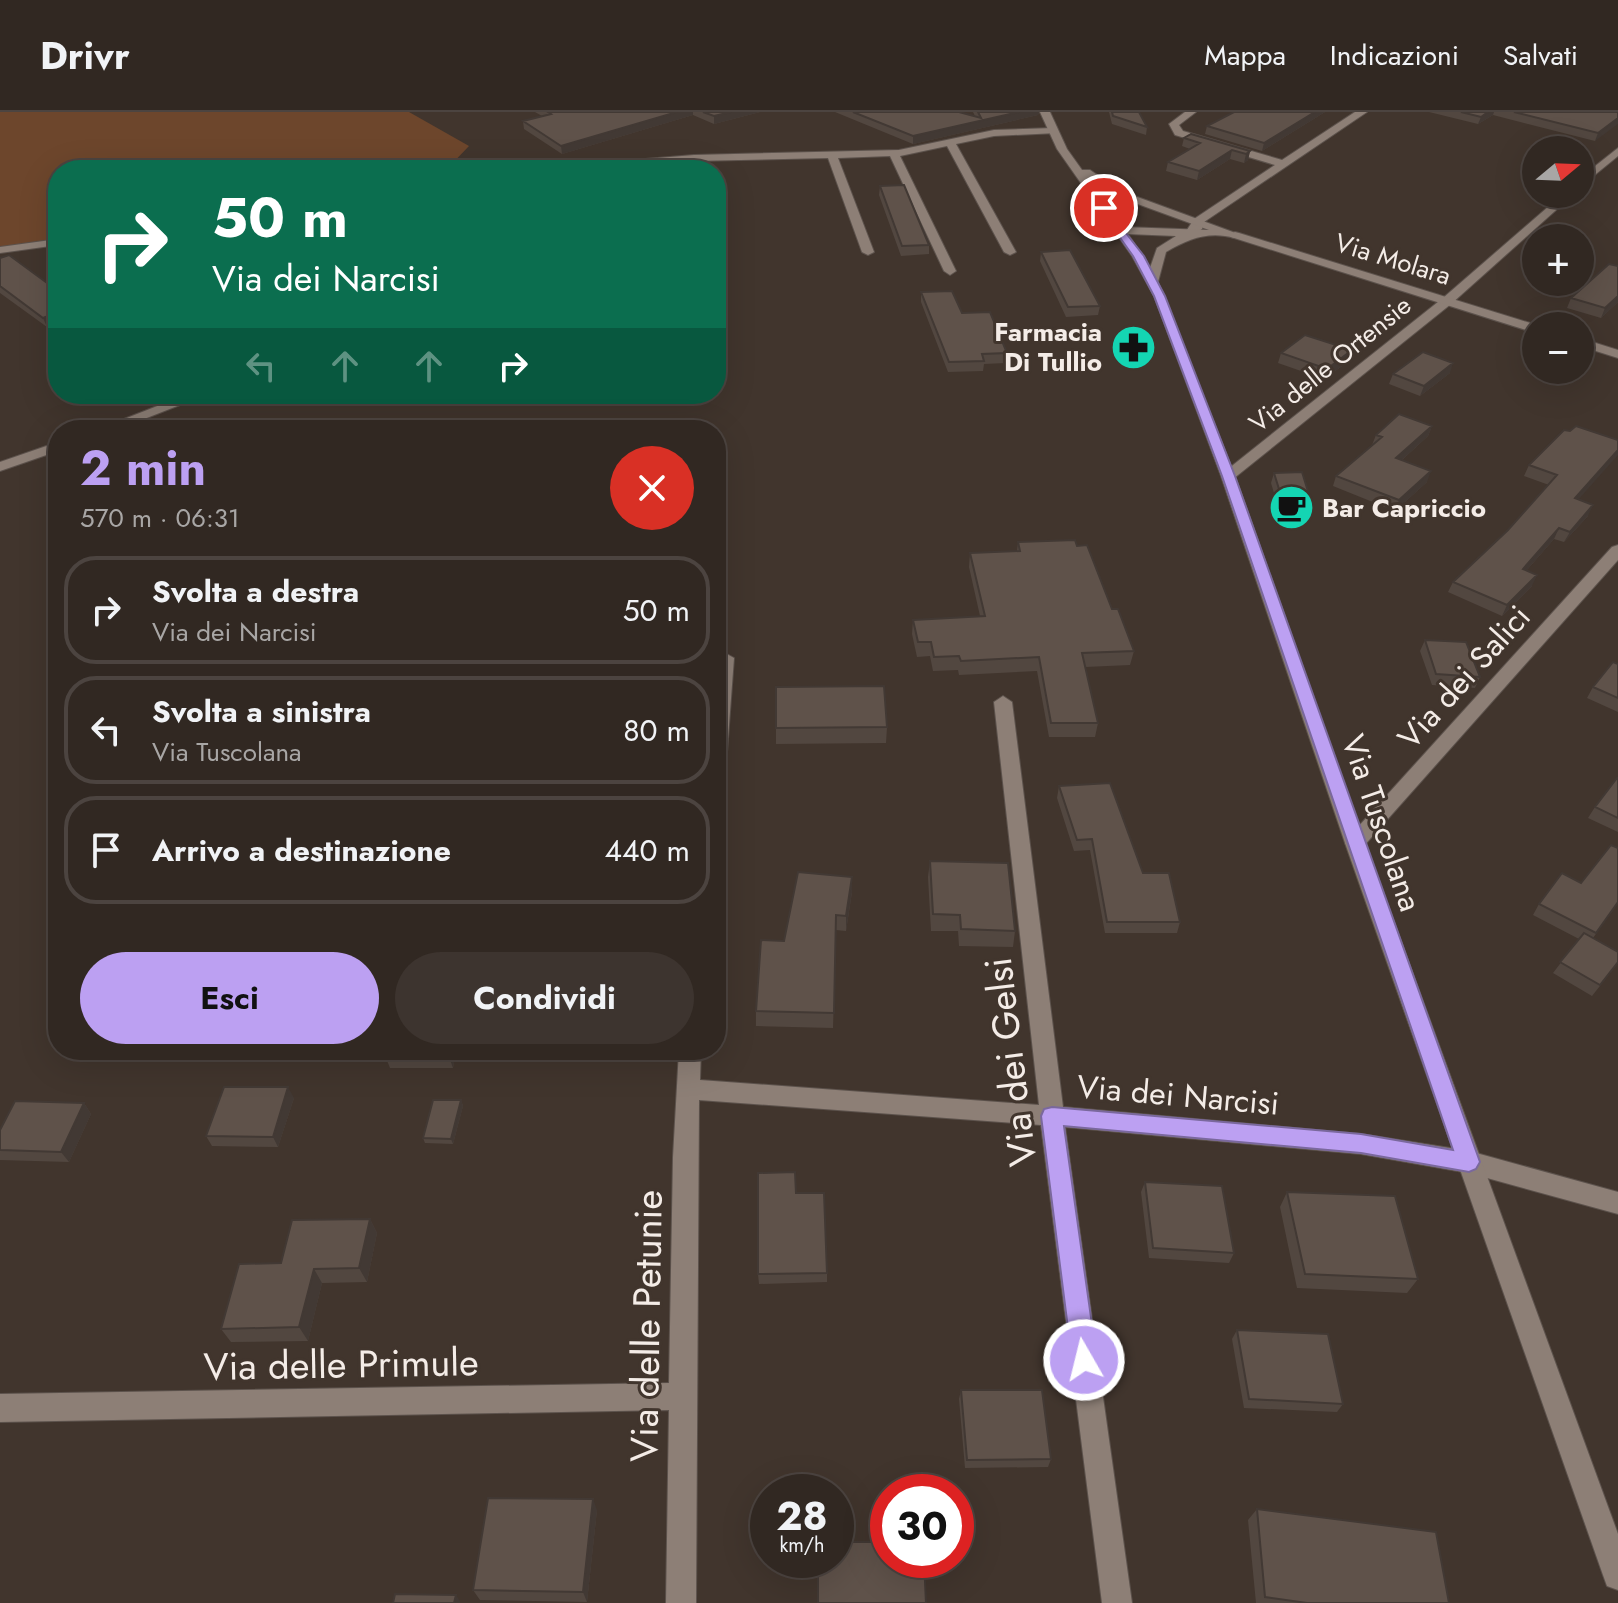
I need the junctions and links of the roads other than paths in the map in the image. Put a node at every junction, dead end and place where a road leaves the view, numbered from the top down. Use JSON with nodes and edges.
{"nodes":[{"id":1,"x":1045,"y":112,"type":"edge"},
{"id":2,"x":1191,"y":112,"type":"edge"},
{"id":3,"x":1362,"y":112,"type":"edge"},
{"id":4,"x":1053,"y":131,"type":"junction"},
{"id":5,"x":950,"y":143,"type":"junction"},
{"id":6,"x":1062,"y":149,"type":"junction"},
{"id":7,"x":1618,"y":151,"type":"edge"},
{"id":8,"x":894,"y":153,"type":"junction"},
{"id":9,"x":832,"y":154,"type":"junction"},
{"id":10,"x":661,"y":160,"type":"edge"},
{"id":11,"x":1283,"y":164,"type":"junction"},
{"id":12,"x":1594,"y":172,"type":"edge"},
{"id":13,"x":1553,"y":208,"type":"edge"},
{"id":14,"x":1173,"y":214,"type":"junction"},
{"id":15,"x":1198,"y":221,"type":"junction"},
{"id":16,"x":1119,"y":230,"type":"junction"},
{"id":17,"x":1191,"y":233,"type":"junction"},
{"id":18,"x":1235,"y":235,"type":"junction"},
{"id":19,"x":48,"y":243,"type":"edge"},
{"id":20,"x":0,"y":250,"type":"edge"},
{"id":21,"x":868,"y":252,"type":"dead end"},
{"id":22,"x":1010,"y":252,"type":"dead end"},
{"id":23,"x":950,"y":271,"type":"dead end"},
{"id":24,"x":1153,"y":281,"type":"junction"},
{"id":25,"x":1447,"y":301,"type":"junction"},
{"id":26,"x":1522,"y":325,"type":"edge"},
{"id":27,"x":1594,"y":346,"type":"edge"},
{"id":28,"x":1618,"y":354,"type":"edge"},
{"id":29,"x":174,"y":404,"type":"edge"},
{"id":30,"x":130,"y":420,"type":"edge"},
{"id":31,"x":48,"y":450,"type":"edge"},
{"id":32,"x":0,"y":467,"type":"edge"},
{"id":33,"x":1228,"y":476,"type":"junction"},
{"id":34,"x":1618,"y":550,"type":"edge"},
{"id":35,"x":1003,"y":702,"type":"dead end"},
{"id":36,"x":1355,"y":843,"type":"junction"},
{"id":37,"x":689,"y":1060,"type":"edge"},
{"id":38,"x":688,"y":1089,"type":"junction"},
{"id":39,"x":1052,"y":1116,"type":"junction"},
{"id":40,"x":1469,"y":1162,"type":"junction"},
{"id":41,"x":1618,"y":1203,"type":"edge"},
{"id":42,"x":683,"y":1396,"type":"junction"},
{"id":43,"x":0,"y":1408,"type":"edge"},
{"id":44,"x":1618,"y":1575,"type":"edge"},
{"id":45,"x":681,"y":1603,"type":"edge"},
{"id":46,"x":1117,"y":1603,"type":"edge"}],
"edges":[{"from":1,"to":4,"type":"street","name":"Via Tuscolana"},
{"from":2,"to":11,"type":"street"},
{"from":3,"to":11,"type":"street"},
{"from":4,"to":5,"type":"street"},
{"from":4,"to":6,"type":"street","name":"Via Tuscolana"},
{"from":5,"to":8,"type":"street"},
{"from":5,"to":22,"type":"street"},
{"from":6,"to":14,"type":"street"},
{"from":6,"to":16,"type":"street","name":"Via Tuscolana"},
{"from":7,"to":12,"type":"street"},
{"from":8,"to":9,"type":"street"},
{"from":8,"to":23,"type":"street"},
{"from":9,"to":10,"type":"street"},
{"from":9,"to":21,"type":"street"},
{"from":11,"to":15,"type":"street"},
{"from":13,"to":25,"type":"street","name":"Via delle Ortensie"},
{"from":14,"to":15,"type":"street"},
{"from":14,"to":16,"type":"street"},
{"from":15,"to":17,"type":"street"},
{"from":15,"to":18,"type":"street"},
{"from":16,"to":17,"type":"street"},
{"from":16,"to":24,"type":"street","name":"Via Tuscolana"},
{"from":17,"to":18,"type":"street"},
{"from":17,"to":24,"type":"street"},
{"from":18,"to":25,"type":"street","name":"Via Molara"},
{"from":19,"to":20,"type":"street"},
{"from":24,"to":33,"type":"street","name":"Via Tuscolana"},
{"from":25,"to":26,"type":"street","name":"Via Molara"},
{"from":25,"to":33,"type":"street","name":"Via delle Ortensie"},
{"from":27,"to":28,"type":"street"},
{"from":29,"to":30,"type":"street"},
{"from":31,"to":32,"type":"street"},
{"from":33,"to":36,"type":"street","name":"Via Tuscolana"},
{"from":34,"to":36,"type":"street","name":"Via dei Salici"},
{"from":35,"to":39,"type":"street","name":"Via dei Gelsi"},
{"from":36,"to":40,"type":"street","name":"Via Tuscolana"},
{"from":37,"to":38,"type":"street","name":"Via delle Petunie"},
{"from":38,"to":39,"type":"street","name":"Via dei Narcisi"},
{"from":38,"to":42,"type":"street","name":"Via delle Petunie"},
{"from":39,"to":40,"type":"street","name":"Via dei Narcisi"},
{"from":39,"to":46,"type":"street","name":"Via dei Gelsi"},
{"from":40,"to":41,"type":"street","name":"Via dei Narcisi"},
{"from":40,"to":44,"type":"street","name":"Via Tuscolana"},
{"from":42,"to":43,"type":"street","name":"Via delle Primule"},
{"from":42,"to":45,"type":"street","name":"Via delle Petunie"}]}
